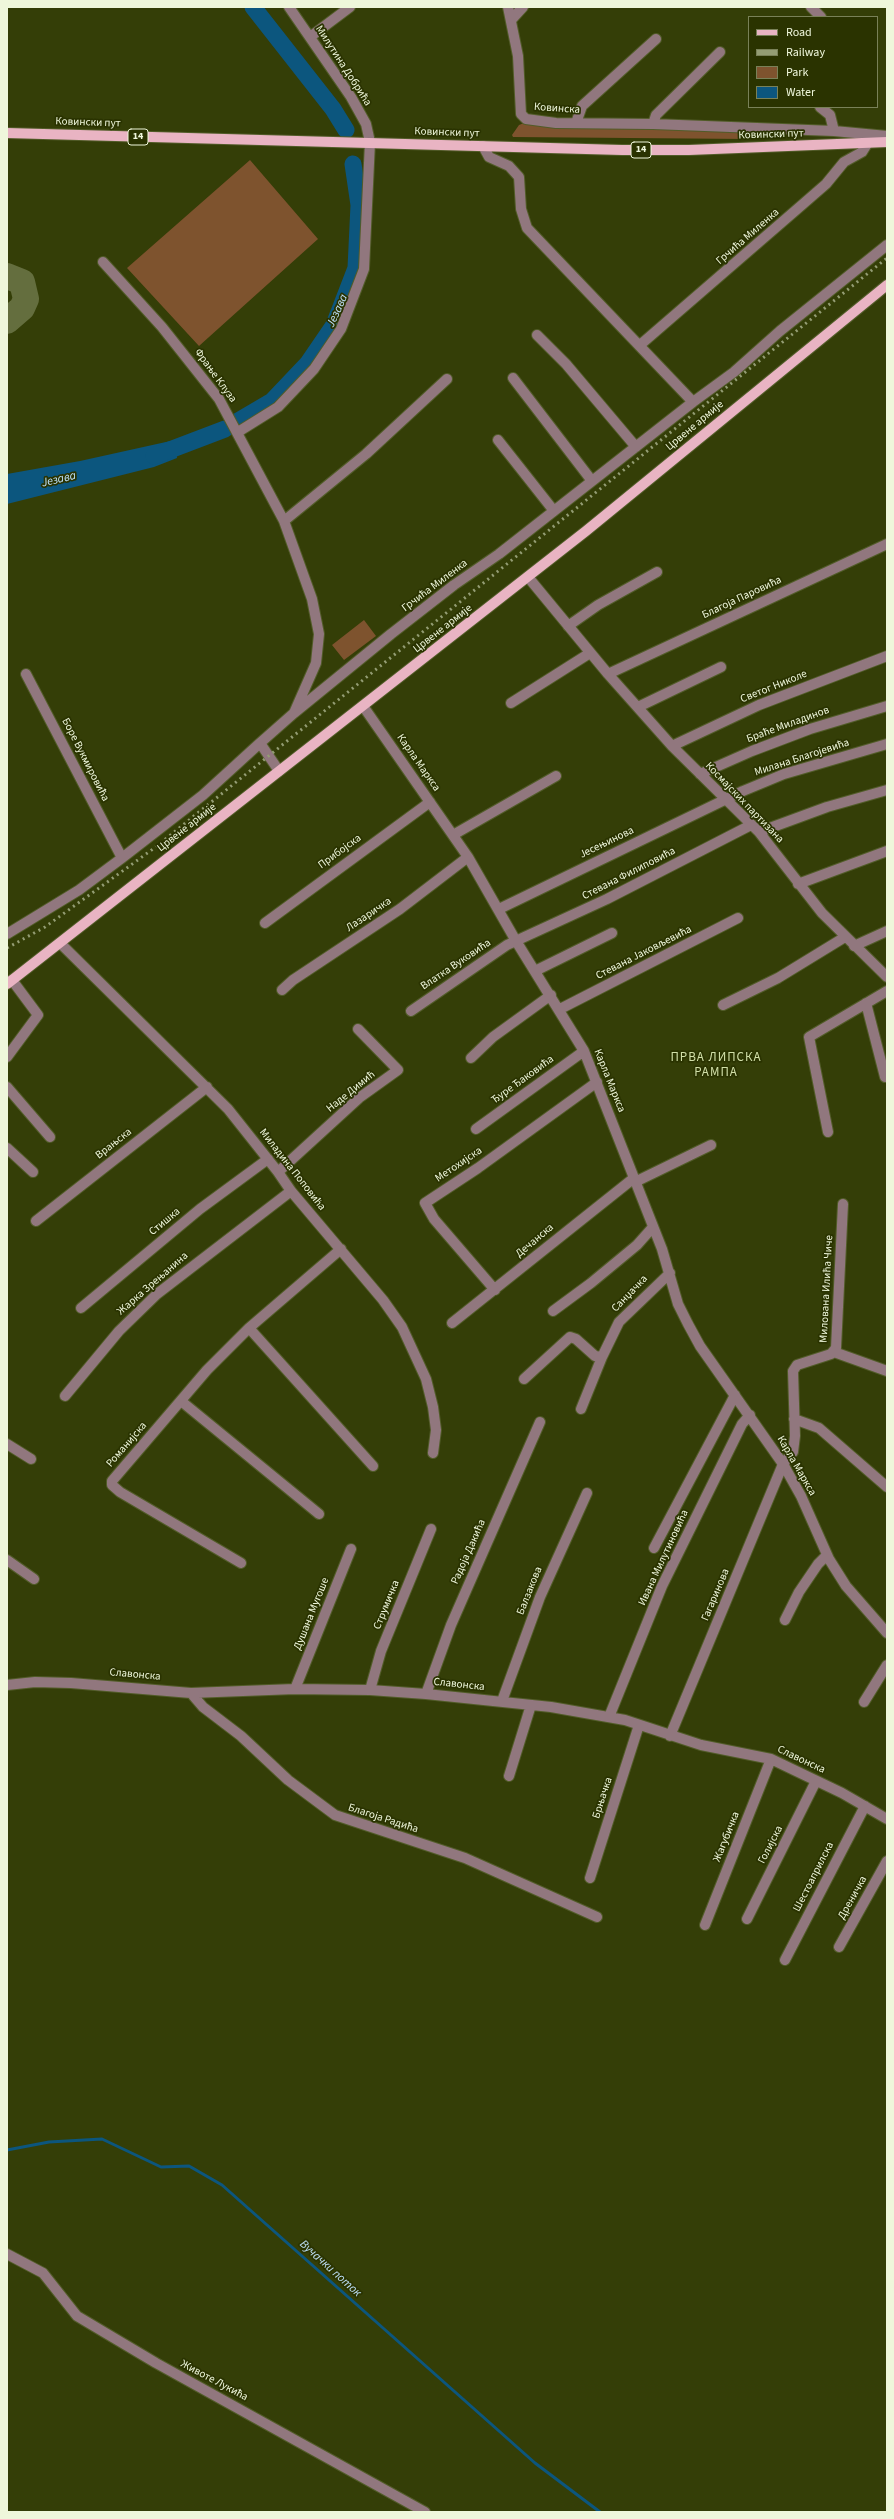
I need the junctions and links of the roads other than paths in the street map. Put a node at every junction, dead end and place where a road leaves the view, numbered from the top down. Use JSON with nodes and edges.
{"nodes":[{"id":1,"x":289,"y":7,"type":"edge"},
{"id":2,"x":350,"y":7,"type":"edge"},
{"id":3,"x":508,"y":7,"type":"edge"},
{"id":4,"x":523,"y":7,"type":"edge"},
{"id":5,"x":811,"y":7,"type":"edge"},
{"id":6,"x":820,"y":16,"type":"edge"},
{"id":7,"x":512,"y":19,"type":"junction"},
{"id":8,"x":310,"y":37,"type":"junction"},
{"id":9,"x":656,"y":39,"type":"dead end"},
{"id":10,"x":720,"y":52,"type":"dead end"},
{"id":11,"x":821,"y":108,"type":"edge"},
{"id":12,"x":576,"y":123,"type":"junction"},
{"id":13,"x":653,"y":124,"type":"junction"},
{"id":14,"x":834,"y":131,"type":"junction"},
{"id":15,"x":7,"y":133,"type":"edge"},
{"id":16,"x":887,"y":136,"type":"edge"},
{"id":17,"x":370,"y":142,"type":"junction"},
{"id":18,"x":887,"y":142,"type":"edge"},
{"id":19,"x":867,"y":144,"type":"junction"},
{"id":20,"x":483,"y":146,"type":"junction"},
{"id":21,"x":887,"y":245,"type":"edge"},
{"id":22,"x":103,"y":262,"type":"dead end"},
{"id":23,"x":887,"y":285,"type":"edge"},
{"id":24,"x":537,"y":335,"type":"dead end"},
{"id":25,"x":640,"y":345,"type":"junction"},
{"id":26,"x":513,"y":378,"type":"dead end"},
{"id":27,"x":447,"y":379,"type":"dead end"},
{"id":28,"x":693,"y":402,"type":"junction"},
{"id":29,"x":238,"y":432,"type":"junction"},
{"id":30,"x":498,"y":440,"type":"dead end"},
{"id":31,"x":636,"y":447,"type":"junction"},
{"id":32,"x":592,"y":481,"type":"junction"},
{"id":33,"x":554,"y":511,"type":"junction"},
{"id":34,"x":284,"y":521,"type":"junction"},
{"id":35,"x":887,"y":544,"type":"edge"},
{"id":36,"x":657,"y":572,"type":"dead end"},
{"id":37,"x":528,"y":577,"type":"junction"},
{"id":38,"x":568,"y":626,"type":"junction"},
{"id":39,"x":590,"y":653,"type":"junction"},
{"id":40,"x":887,"y":656,"type":"edge"},
{"id":41,"x":721,"y":667,"type":"dead end"},
{"id":42,"x":26,"y":674,"type":"dead end"},
{"id":43,"x":608,"y":674,"type":"junction"},
{"id":44,"x":511,"y":703,"type":"dead end"},
{"id":45,"x":363,"y":706,"type":"junction"},
{"id":46,"x":887,"y":706,"type":"edge"},
{"id":47,"x":638,"y":707,"type":"junction"},
{"id":48,"x":294,"y":713,"type":"junction"},
{"id":49,"x":260,"y":743,"type":"junction"},
{"id":50,"x":887,"y":744,"type":"edge"},
{"id":51,"x":672,"y":746,"type":"junction"},
{"id":52,"x":279,"y":771,"type":"junction"},
{"id":53,"x":700,"y":774,"type":"junction"},
{"id":54,"x":556,"y":776,"type":"dead end"},
{"id":55,"x":887,"y":790,"type":"edge"},
{"id":56,"x":725,"y":798,"type":"junction"},
{"id":57,"x":430,"y":802,"type":"junction"},
{"id":58,"x":751,"y":824,"type":"junction"},
{"id":59,"x":759,"y":832,"type":"junction"},
{"id":60,"x":453,"y":835,"type":"junction"},
{"id":61,"x":887,"y":851,"type":"edge"},
{"id":62,"x":468,"y":857,"type":"junction"},
{"id":63,"x":122,"y":858,"type":"junction"},
{"id":64,"x":798,"y":884,"type":"junction"},
{"id":65,"x":499,"y":909,"type":"junction"},
{"id":66,"x":738,"y":918,"type":"dead end"},
{"id":67,"x":265,"y":923,"type":"dead end"},
{"id":68,"x":887,"y":931,"type":"edge"},
{"id":69,"x":612,"y":933,"type":"dead end"},
{"id":70,"x":7,"y":934,"type":"edge"},
{"id":71,"x":845,"y":937,"type":"junction"},
{"id":72,"x":516,"y":941,"type":"junction"},
{"id":73,"x":60,"y":942,"type":"junction"},
{"id":74,"x":854,"y":946,"type":"junction"},
{"id":75,"x":535,"y":971,"type":"junction"},
{"id":76,"x":887,"y":977,"type":"edge"},
{"id":77,"x":9,"y":982,"type":"edge"},
{"id":78,"x":282,"y":990,"type":"dead end"},
{"id":79,"x":887,"y":991,"type":"edge"},
{"id":80,"x":551,"y":995,"type":"junction"},
{"id":81,"x":866,"y":1004,"type":"junction"},
{"id":82,"x":723,"y":1005,"type":"dead end"},
{"id":83,"x":410,"y":1010,"type":"dead end"},
{"id":84,"x":560,"y":1010,"type":"junction"},
{"id":85,"x":358,"y":1029,"type":"dead end"},
{"id":86,"x":584,"y":1051,"type":"junction"},
{"id":87,"x":7,"y":1057,"type":"edge"},
{"id":88,"x":471,"y":1058,"type":"dead end"},
{"id":89,"x":885,"y":1077,"type":"dead end"},
{"id":90,"x":597,"y":1082,"type":"junction"},
{"id":91,"x":7,"y":1087,"type":"edge"},
{"id":92,"x":207,"y":1087,"type":"junction"},
{"id":93,"x":476,"y":1129,"type":"dead end"},
{"id":94,"x":828,"y":1132,"type":"dead end"},
{"id":95,"x":50,"y":1137,"type":"dead end"},
{"id":96,"x":711,"y":1145,"type":"dead end"},
{"id":97,"x":7,"y":1148,"type":"edge"},
{"id":98,"x":268,"y":1159,"type":"junction"},
{"id":99,"x":33,"y":1172,"type":"dead end"},
{"id":100,"x":278,"y":1172,"type":"junction"},
{"id":101,"x":634,"y":1180,"type":"junction"},
{"id":102,"x":291,"y":1191,"type":"junction"},
{"id":103,"x":843,"y":1204,"type":"dead end"},
{"id":104,"x":36,"y":1221,"type":"dead end"},
{"id":105,"x":653,"y":1227,"type":"junction"},
{"id":106,"x":341,"y":1249,"type":"junction"},
{"id":107,"x":670,"y":1273,"type":"junction"},
{"id":108,"x":495,"y":1290,"type":"junction"},
{"id":109,"x":81,"y":1308,"type":"dead end"},
{"id":110,"x":553,"y":1311,"type":"dead end"},
{"id":111,"x":452,"y":1323,"type":"dead end"},
{"id":112,"x":249,"y":1328,"type":"junction"},
{"id":113,"x":834,"y":1352,"type":"junction"},
{"id":114,"x":602,"y":1357,"type":"junction"},
{"id":115,"x":887,"y":1371,"type":"edge"},
{"id":116,"x":524,"y":1379,"type":"dead end"},
{"id":117,"x":735,"y":1395,"type":"junction"},
{"id":118,"x":65,"y":1396,"type":"dead end"},
{"id":119,"x":180,"y":1401,"type":"junction"},
{"id":120,"x":581,"y":1409,"type":"dead end"},
{"id":121,"x":750,"y":1415,"type":"junction"},
{"id":122,"x":794,"y":1419,"type":"junction"},
{"id":123,"x":540,"y":1422,"type":"dead end"},
{"id":124,"x":7,"y":1444,"type":"edge"},
{"id":125,"x":433,"y":1453,"type":"dead end"},
{"id":126,"x":31,"y":1459,"type":"dead end"},
{"id":127,"x":783,"y":1464,"type":"junction"},
{"id":128,"x":372,"y":1466,"type":"dead end"},
{"id":129,"x":887,"y":1487,"type":"edge"},
{"id":130,"x":587,"y":1493,"type":"dead end"},
{"id":131,"x":319,"y":1514,"type":"dead end"},
{"id":132,"x":431,"y":1530,"type":"dead end"},
{"id":133,"x":654,"y":1548,"type":"dead end"},
{"id":134,"x":351,"y":1549,"type":"dead end"},
{"id":135,"x":827,"y":1555,"type":"junction"},
{"id":136,"x":7,"y":1560,"type":"edge"},
{"id":137,"x":241,"y":1563,"type":"dead end"},
{"id":138,"x":34,"y":1579,"type":"dead end"},
{"id":139,"x":785,"y":1620,"type":"dead end"},
{"id":140,"x":887,"y":1633,"type":"edge"},
{"id":141,"x":887,"y":1665,"type":"edge"},
{"id":142,"x":7,"y":1685,"type":"edge"},
{"id":143,"x":295,"y":1689,"type":"junction"},
{"id":144,"x":370,"y":1690,"type":"junction"},
{"id":145,"x":192,"y":1693,"type":"junction"},
{"id":146,"x":426,"y":1694,"type":"junction"},
{"id":147,"x":502,"y":1701,"type":"junction"},
{"id":148,"x":864,"y":1702,"type":"dead end"},
{"id":149,"x":531,"y":1705,"type":"junction"},
{"id":150,"x":609,"y":1716,"type":"junction"},
{"id":151,"x":639,"y":1725,"type":"junction"},
{"id":152,"x":670,"y":1736,"type":"junction"},
{"id":153,"x":771,"y":1759,"type":"junction"},
{"id":154,"x":510,"y":1776,"type":"dead end"},
{"id":155,"x":816,"y":1781,"type":"junction"},
{"id":156,"x":865,"y":1806,"type":"junction"},
{"id":157,"x":887,"y":1819,"type":"edge"},
{"id":158,"x":887,"y":1861,"type":"edge"},
{"id":159,"x":590,"y":1878,"type":"dead end"},
{"id":160,"x":597,"y":1917,"type":"dead end"},
{"id":161,"x":747,"y":1919,"type":"dead end"},
{"id":162,"x":705,"y":1925,"type":"dead end"},
{"id":163,"x":840,"y":1947,"type":"dead end"},
{"id":164,"x":785,"y":1960,"type":"dead end"},
{"id":165,"x":7,"y":2254,"type":"edge"},
{"id":166,"x":425,"y":2512,"type":"edge"}],
"edges":[{"from":1,"to":8,"type":"street","name":"Милутина Добрића"},
{"from":2,"to":8,"type":"street"},
{"from":3,"to":7,"type":"street","name":"Ковинска"},
{"from":4,"to":7,"type":"street"},
{"from":5,"to":6,"type":"street"},
{"from":7,"to":12,"type":"street","name":"Ковинска"},
{"from":8,"to":17,"type":"street","name":"Милутина Добрића"},
{"from":9,"to":12,"type":"street"},
{"from":10,"to":13,"type":"street"},
{"from":11,"to":14,"type":"street"},
{"from":12,"to":13,"type":"street","name":"Ковинска"},
{"from":13,"to":14,"type":"street","name":"Ковинска"},
{"from":14,"to":16,"type":"street","name":"Ковинска"},
{"from":15,"to":17,"type":"main road","name":"Ковински пут","number":"14"},
{"from":17,"to":20,"type":"main road","name":"Ковински пут","number":"14"},
{"from":17,"to":29,"type":"street","name":"Милутина Добрића"},
{"from":18,"to":19,"type":"main road","name":"Ковински пут","number":"14"},
{"from":19,"to":20,"type":"main road","name":"Ковински пут","number":"14"},
{"from":19,"to":25,"type":"street","name":"Грчића Миленка"},
{"from":20,"to":25,"type":"street"},
{"from":21,"to":28,"type":"street","name":"Грчића Миленка"},
{"from":22,"to":29,"type":"street","name":"Фрање Клуза"},
{"from":23,"to":37,"type":"main road","name":"Црвене армије"},
{"from":24,"to":31,"type":"street"},
{"from":25,"to":28,"type":"street"},
{"from":26,"to":32,"type":"street"},
{"from":27,"to":34,"type":"street"},
{"from":28,"to":31,"type":"street","name":"Грчића Миленка"},
{"from":29,"to":34,"type":"street","name":"Фрање Клуза"},
{"from":30,"to":33,"type":"street"},
{"from":31,"to":32,"type":"street","name":"Грчића Миленка"},
{"from":32,"to":33,"type":"street","name":"Грчића Миленка"},
{"from":33,"to":48,"type":"street","name":"Грчића Миленка"},
{"from":34,"to":48,"type":"street","name":"Фрање Клуза"},
{"from":35,"to":43,"type":"street","name":"Благоја Паровића"},
{"from":36,"to":38,"type":"street"},
{"from":37,"to":38,"type":"street","name":"Космајских партизана"},
{"from":37,"to":45,"type":"main road","name":"Црвене армије"},
{"from":38,"to":39,"type":"street","name":"Космајских партизана"},
{"from":39,"to":43,"type":"street","name":"Космајских партизана"},
{"from":39,"to":44,"type":"street"},
{"from":40,"to":51,"type":"street","name":"Светог Николе"},
{"from":41,"to":47,"type":"street"},
{"from":42,"to":63,"type":"street","name":"Боре Вукмировића"},
{"from":43,"to":47,"type":"street","name":"Космајских партизана"},
{"from":45,"to":52,"type":"main road","name":"Црвене армије"},
{"from":45,"to":57,"type":"street","name":"Карла Маркса"},
{"from":46,"to":53,"type":"street","name":"Браће Миладинов"},
{"from":47,"to":51,"type":"street","name":"Космајских партизана"},
{"from":48,"to":49,"type":"street","name":"Фрање Клуза"},
{"from":49,"to":52,"type":"street"},
{"from":49,"to":63,"type":"street"},
{"from":50,"to":56,"type":"street","name":"Милана Благојевића"},
{"from":51,"to":53,"type":"street","name":"Космајских партизана"},
{"from":52,"to":73,"type":"main road","name":"Црвене армије"},
{"from":53,"to":56,"type":"street","name":"Космајских партизана"},
{"from":54,"to":60,"type":"street"},
{"from":55,"to":59,"type":"street"},
{"from":56,"to":58,"type":"street","name":"Космајских партизана"},
{"from":56,"to":65,"type":"street","name":"Јесењинова"},
{"from":57,"to":60,"type":"street","name":"Карла Маркса"},
{"from":57,"to":67,"type":"street","name":"Прибојска"},
{"from":58,"to":59,"type":"street","name":"Космајских партизана"},
{"from":58,"to":72,"type":"street","name":"Стевана Филиповића"},
{"from":59,"to":64,"type":"street","name":"Космајских партизана"},
{"from":60,"to":62,"type":"street","name":"Карла Маркса"},
{"from":61,"to":64,"type":"street"},
{"from":62,"to":65,"type":"street","name":"Карла Маркса"},
{"from":62,"to":78,"type":"street","name":"Лазаричка"},
{"from":63,"to":70,"type":"street"},
{"from":64,"to":71,"type":"street","name":"Космајских партизана"},
{"from":65,"to":72,"type":"street","name":"Карла Маркса"},
{"from":66,"to":84,"type":"street","name":"Стевана Јаковљевића"},
{"from":68,"to":74,"type":"street"},
{"from":69,"to":75,"type":"street"},
{"from":71,"to":74,"type":"street","name":"Космајских партизана"},
{"from":71,"to":82,"type":"street"},
{"from":72,"to":75,"type":"street","name":"Карла Маркса"},
{"from":72,"to":83,"type":"street","name":"Влатка Вуковића"},
{"from":73,"to":77,"type":"main road","name":"Црвене армије"},
{"from":73,"to":92,"type":"street","name":"Миладина Поповића"},
{"from":74,"to":76,"type":"street","name":"Космајских партизана"},
{"from":75,"to":80,"type":"street","name":"Карла Маркса"},
{"from":77,"to":87,"type":"street"},
{"from":79,"to":81,"type":"street"},
{"from":80,"to":84,"type":"street","name":"Карла Маркса"},
{"from":80,"to":88,"type":"street"},
{"from":81,"to":89,"type":"street"},
{"from":81,"to":94,"type":"street"},
{"from":84,"to":86,"type":"street","name":"Карла Маркса"},
{"from":85,"to":100,"type":"street","name":"Наде Димић"},
{"from":86,"to":90,"type":"street","name":"Карла Маркса"},
{"from":86,"to":93,"type":"street","name":"Ђуре Ђаковића"},
{"from":90,"to":101,"type":"street","name":"Карла Маркса"},
{"from":90,"to":108,"type":"street","name":"Метохијска"},
{"from":91,"to":95,"type":"street"},
{"from":92,"to":98,"type":"street","name":"Миладина Поповића"},
{"from":92,"to":104,"type":"street","name":"Врањска"},
{"from":96,"to":101,"type":"street"},
{"from":97,"to":99,"type":"street"},
{"from":98,"to":100,"type":"street","name":"Миладина Поповића"},
{"from":98,"to":109,"type":"street","name":"Стишка"},
{"from":100,"to":102,"type":"street","name":"Миладина Поповића"},
{"from":101,"to":105,"type":"street","name":"Карла Маркса"},
{"from":101,"to":108,"type":"street","name":"Дечанска"},
{"from":102,"to":106,"type":"street","name":"Миладина Поповића"},
{"from":102,"to":118,"type":"street","name":"Жарка Зрењанина"},
{"from":103,"to":113,"type":"street","name":"Милована Илића Чиче"},
{"from":105,"to":107,"type":"street","name":"Карла Маркса"},
{"from":105,"to":110,"type":"street"},
{"from":106,"to":112,"type":"street","name":"Романијска"},
{"from":106,"to":125,"type":"street","name":"Миладина Поповића"},
{"from":107,"to":114,"type":"street","name":"Санџачка"},
{"from":107,"to":117,"type":"street","name":"Карла Маркса"},
{"from":108,"to":111,"type":"street","name":"Дечанска"},
{"from":112,"to":119,"type":"street","name":"Романијска"},
{"from":112,"to":128,"type":"street"},
{"from":113,"to":115,"type":"street"},
{"from":113,"to":122,"type":"street","name":"Милована Илића Чиче"},
{"from":114,"to":116,"type":"street"},
{"from":114,"to":120,"type":"street","name":"Санџачка"},
{"from":117,"to":121,"type":"street","name":"Карла Маркса"},
{"from":117,"to":133,"type":"street"},
{"from":119,"to":131,"type":"street"},
{"from":119,"to":137,"type":"street","name":"Романијска"},
{"from":121,"to":127,"type":"street","name":"Карла Маркса"},
{"from":121,"to":150,"type":"street","name":"Ивана Милутиновића"},
{"from":122,"to":127,"type":"street","name":"Милована Илића Чиче"},
{"from":122,"to":129,"type":"street"},
{"from":123,"to":146,"type":"street","name":"Радоја Дакића"},
{"from":124,"to":126,"type":"street"},
{"from":127,"to":135,"type":"street","name":"Карла Маркса"},
{"from":127,"to":152,"type":"street","name":"Гагаринова"},
{"from":130,"to":147,"type":"street","name":"Балзакова"},
{"from":132,"to":144,"type":"street","name":"Струмичка"},
{"from":134,"to":143,"type":"street","name":"Душана Мугоше"},
{"from":135,"to":139,"type":"street"},
{"from":135,"to":140,"type":"street","name":"Карла Маркса"},
{"from":136,"to":138,"type":"street"},
{"from":141,"to":148,"type":"street"},
{"from":142,"to":145,"type":"street","name":"Славонска"},
{"from":143,"to":144,"type":"street","name":"Славонска"},
{"from":143,"to":145,"type":"street","name":"Славонска"},
{"from":144,"to":146,"type":"street","name":"Славонска"},
{"from":145,"to":160,"type":"street","name":"Благоја Радића"},
{"from":146,"to":147,"type":"street","name":"Славонска"},
{"from":147,"to":149,"type":"street","name":"Славонска"},
{"from":149,"to":150,"type":"street","name":"Славонска"},
{"from":149,"to":154,"type":"street"},
{"from":150,"to":151,"type":"street","name":"Славонска"},
{"from":151,"to":152,"type":"street","name":"Славонска"},
{"from":151,"to":159,"type":"street","name":"Брњачка"},
{"from":152,"to":153,"type":"street","name":"Славонска"},
{"from":153,"to":155,"type":"street","name":"Славонска"},
{"from":153,"to":162,"type":"street","name":"Жагубичка"},
{"from":155,"to":156,"type":"street","name":"Славонска"},
{"from":155,"to":161,"type":"street","name":"Голијска"},
{"from":156,"to":157,"type":"street","name":"Славонска"},
{"from":156,"to":164,"type":"street","name":"Шестоаприлска"},
{"from":158,"to":163,"type":"street","name":"Дреничка"},
{"from":165,"to":166,"type":"street","name":"Животе Лукића"}]}
